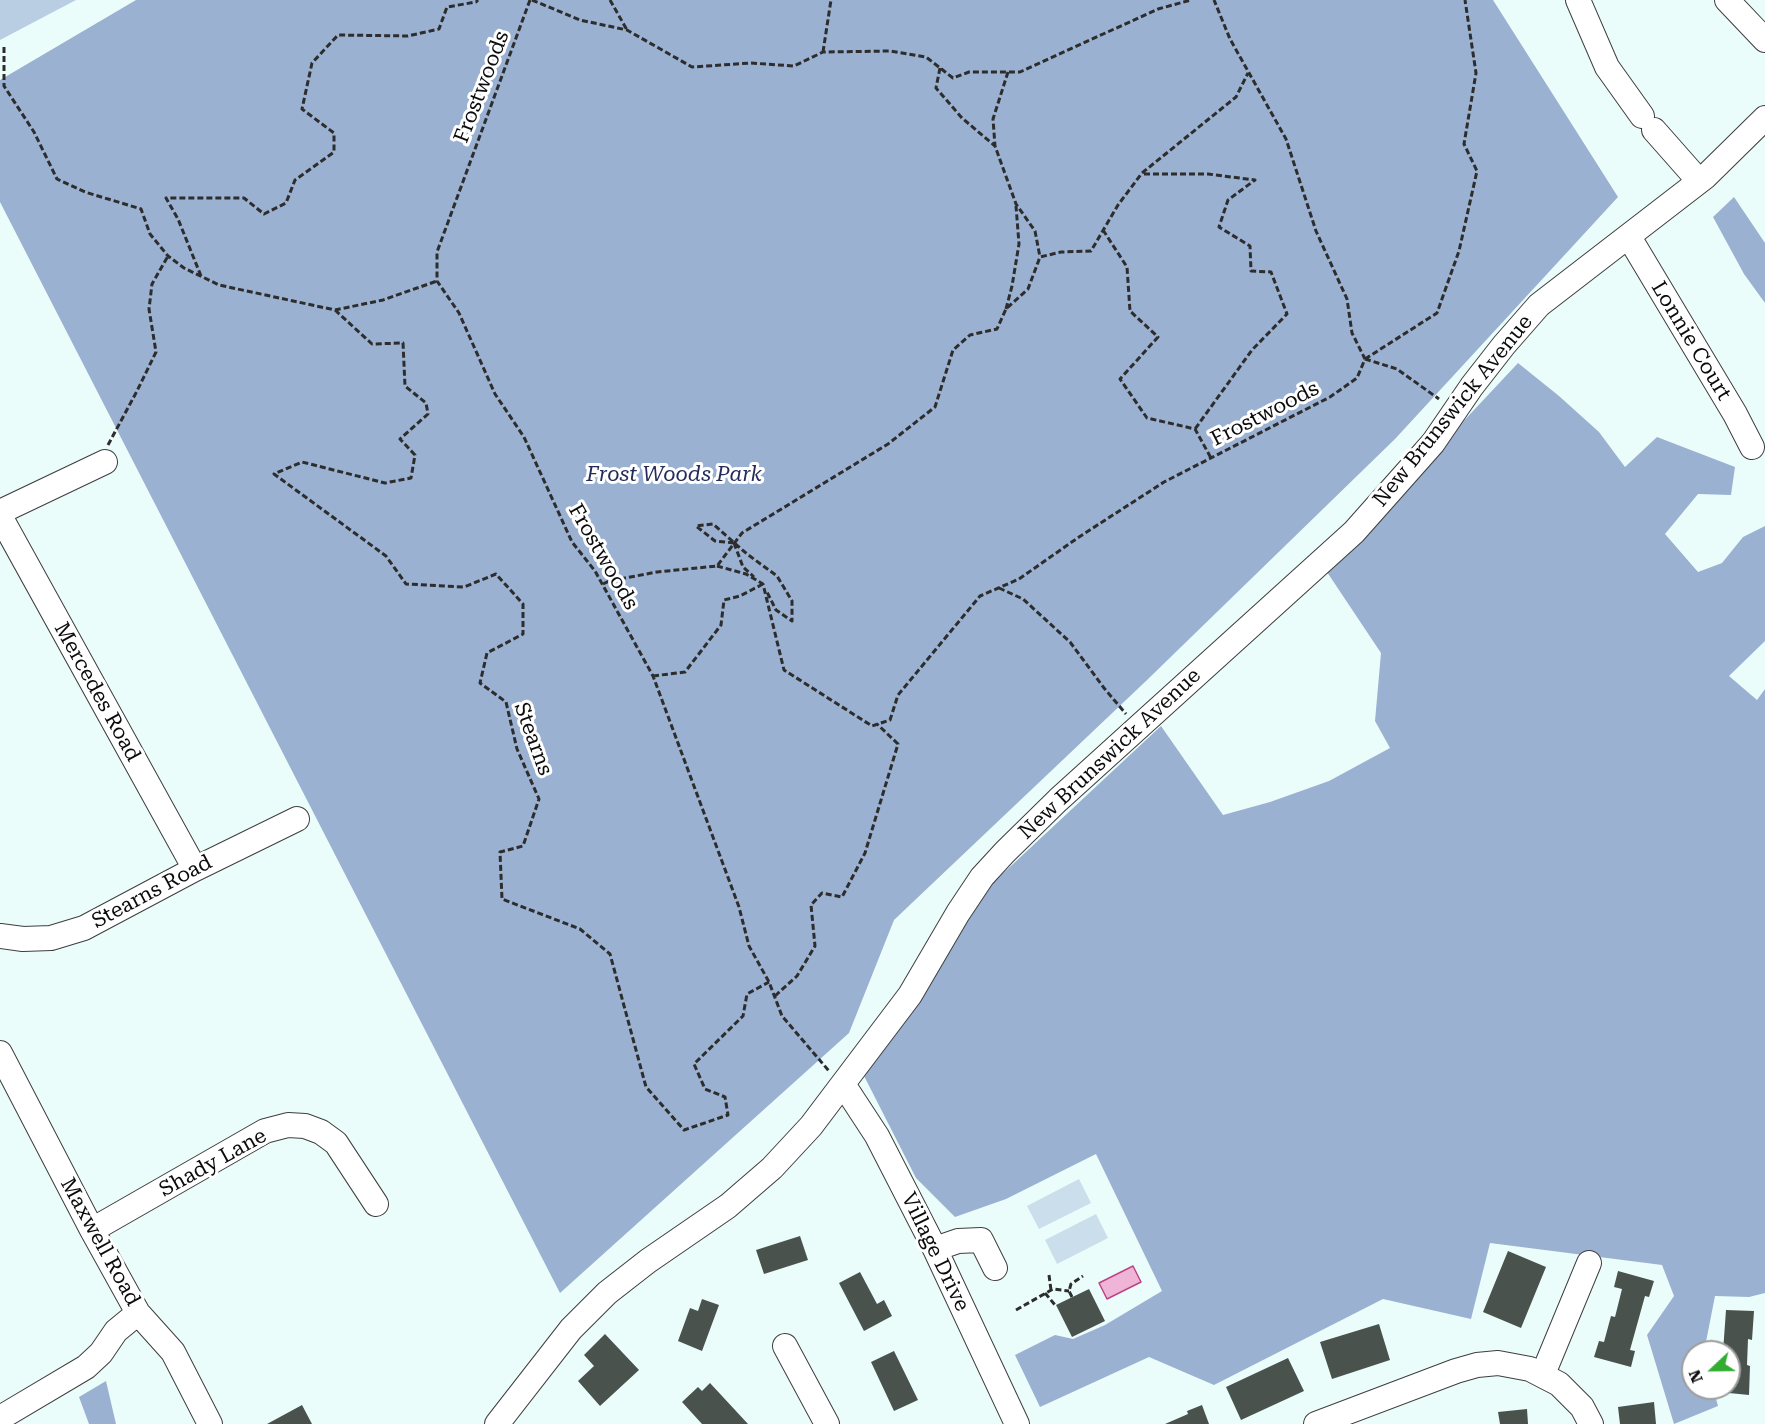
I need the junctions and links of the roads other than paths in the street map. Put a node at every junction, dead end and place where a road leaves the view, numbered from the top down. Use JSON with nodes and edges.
{"nodes":[{"id":1,"x":1578,"y":0,"type":"edge"},
{"id":2,"x":1726,"y":0,"type":"edge"},
{"id":3,"x":1765,"y":40,"type":"edge"},
{"id":4,"x":1765,"y":118,"type":"edge"},
{"id":5,"x":1699,"y":181,"type":"junction"},
{"id":6,"x":1629,"y":237,"type":"junction"},
{"id":7,"x":1752,"y":447,"type":"dead end"},
{"id":8,"x":105,"y":462,"type":"road end"},
{"id":9,"x":0,"y":514,"type":"edge"},
{"id":10,"x":297,"y":819,"type":"dead end"},
{"id":11,"x":195,"y":869,"type":"junction"},
{"id":12,"x":0,"y":936,"type":"edge"},
{"id":13,"x":0,"y":1053,"type":"edge"},
{"id":14,"x":843,"y":1084,"type":"junction"},
{"id":15,"x":376,"y":1204,"type":"dead end"},
{"id":16,"x":92,"y":1230,"type":"junction"},
{"id":17,"x":935,"y":1250,"type":"junction"},
{"id":18,"x":1589,"y":1263,"type":"dead end"},
{"id":19,"x":995,"y":1268,"type":"dead end"},
{"id":20,"x":138,"y":1313,"type":"junction"},
{"id":21,"x":785,"y":1346,"type":"dead end"},
{"id":22,"x":1544,"y":1374,"type":"junction"},
{"id":23,"x":0,"y":1418,"type":"edge"},
{"id":24,"x":210,"y":1424,"type":"edge"},
{"id":25,"x":497,"y":1424,"type":"edge"},
{"id":26,"x":827,"y":1424,"type":"edge"},
{"id":27,"x":1017,"y":1424,"type":"edge"},
{"id":28,"x":1316,"y":1424,"type":"edge"},
{"id":29,"x":1591,"y":1424,"type":"edge"}],
"edges":[{"from":1,"to":5,"type":"street"},
{"from":2,"to":3,"type":"street"},
{"from":4,"to":5,"type":"street","name":"New Brunswick Avenue"},
{"from":5,"to":6,"type":"street","name":"New Brunswick Avenue"},
{"from":6,"to":7,"type":"street","name":"Lonnie Court"},
{"from":6,"to":14,"type":"street","name":"New Brunswick Avenue"},
{"from":8,"to":9,"type":"street"},
{"from":9,"to":11,"type":"street","name":"Mercedes Road"},
{"from":10,"to":11,"type":"street","name":"Stearns Road"},
{"from":11,"to":12,"type":"street","name":"Stearns Road"},
{"from":13,"to":16,"type":"street","name":"Maxwell Road"},
{"from":14,"to":17,"type":"street","name":"Village Drive"},
{"from":14,"to":25,"type":"street","name":"New Brunswick Avenue"},
{"from":15,"to":16,"type":"street","name":"Shady Lane"},
{"from":16,"to":20,"type":"street","name":"Maxwell Road"},
{"from":17,"to":19,"type":"street"},
{"from":17,"to":27,"type":"street","name":"Village Drive"},
{"from":18,"to":22,"type":"street"},
{"from":20,"to":23,"type":"street"},
{"from":20,"to":24,"type":"street","name":"Maxwell Road"},
{"from":21,"to":26,"type":"street"},
{"from":22,"to":28,"type":"street"},
{"from":22,"to":29,"type":"street"}]}
